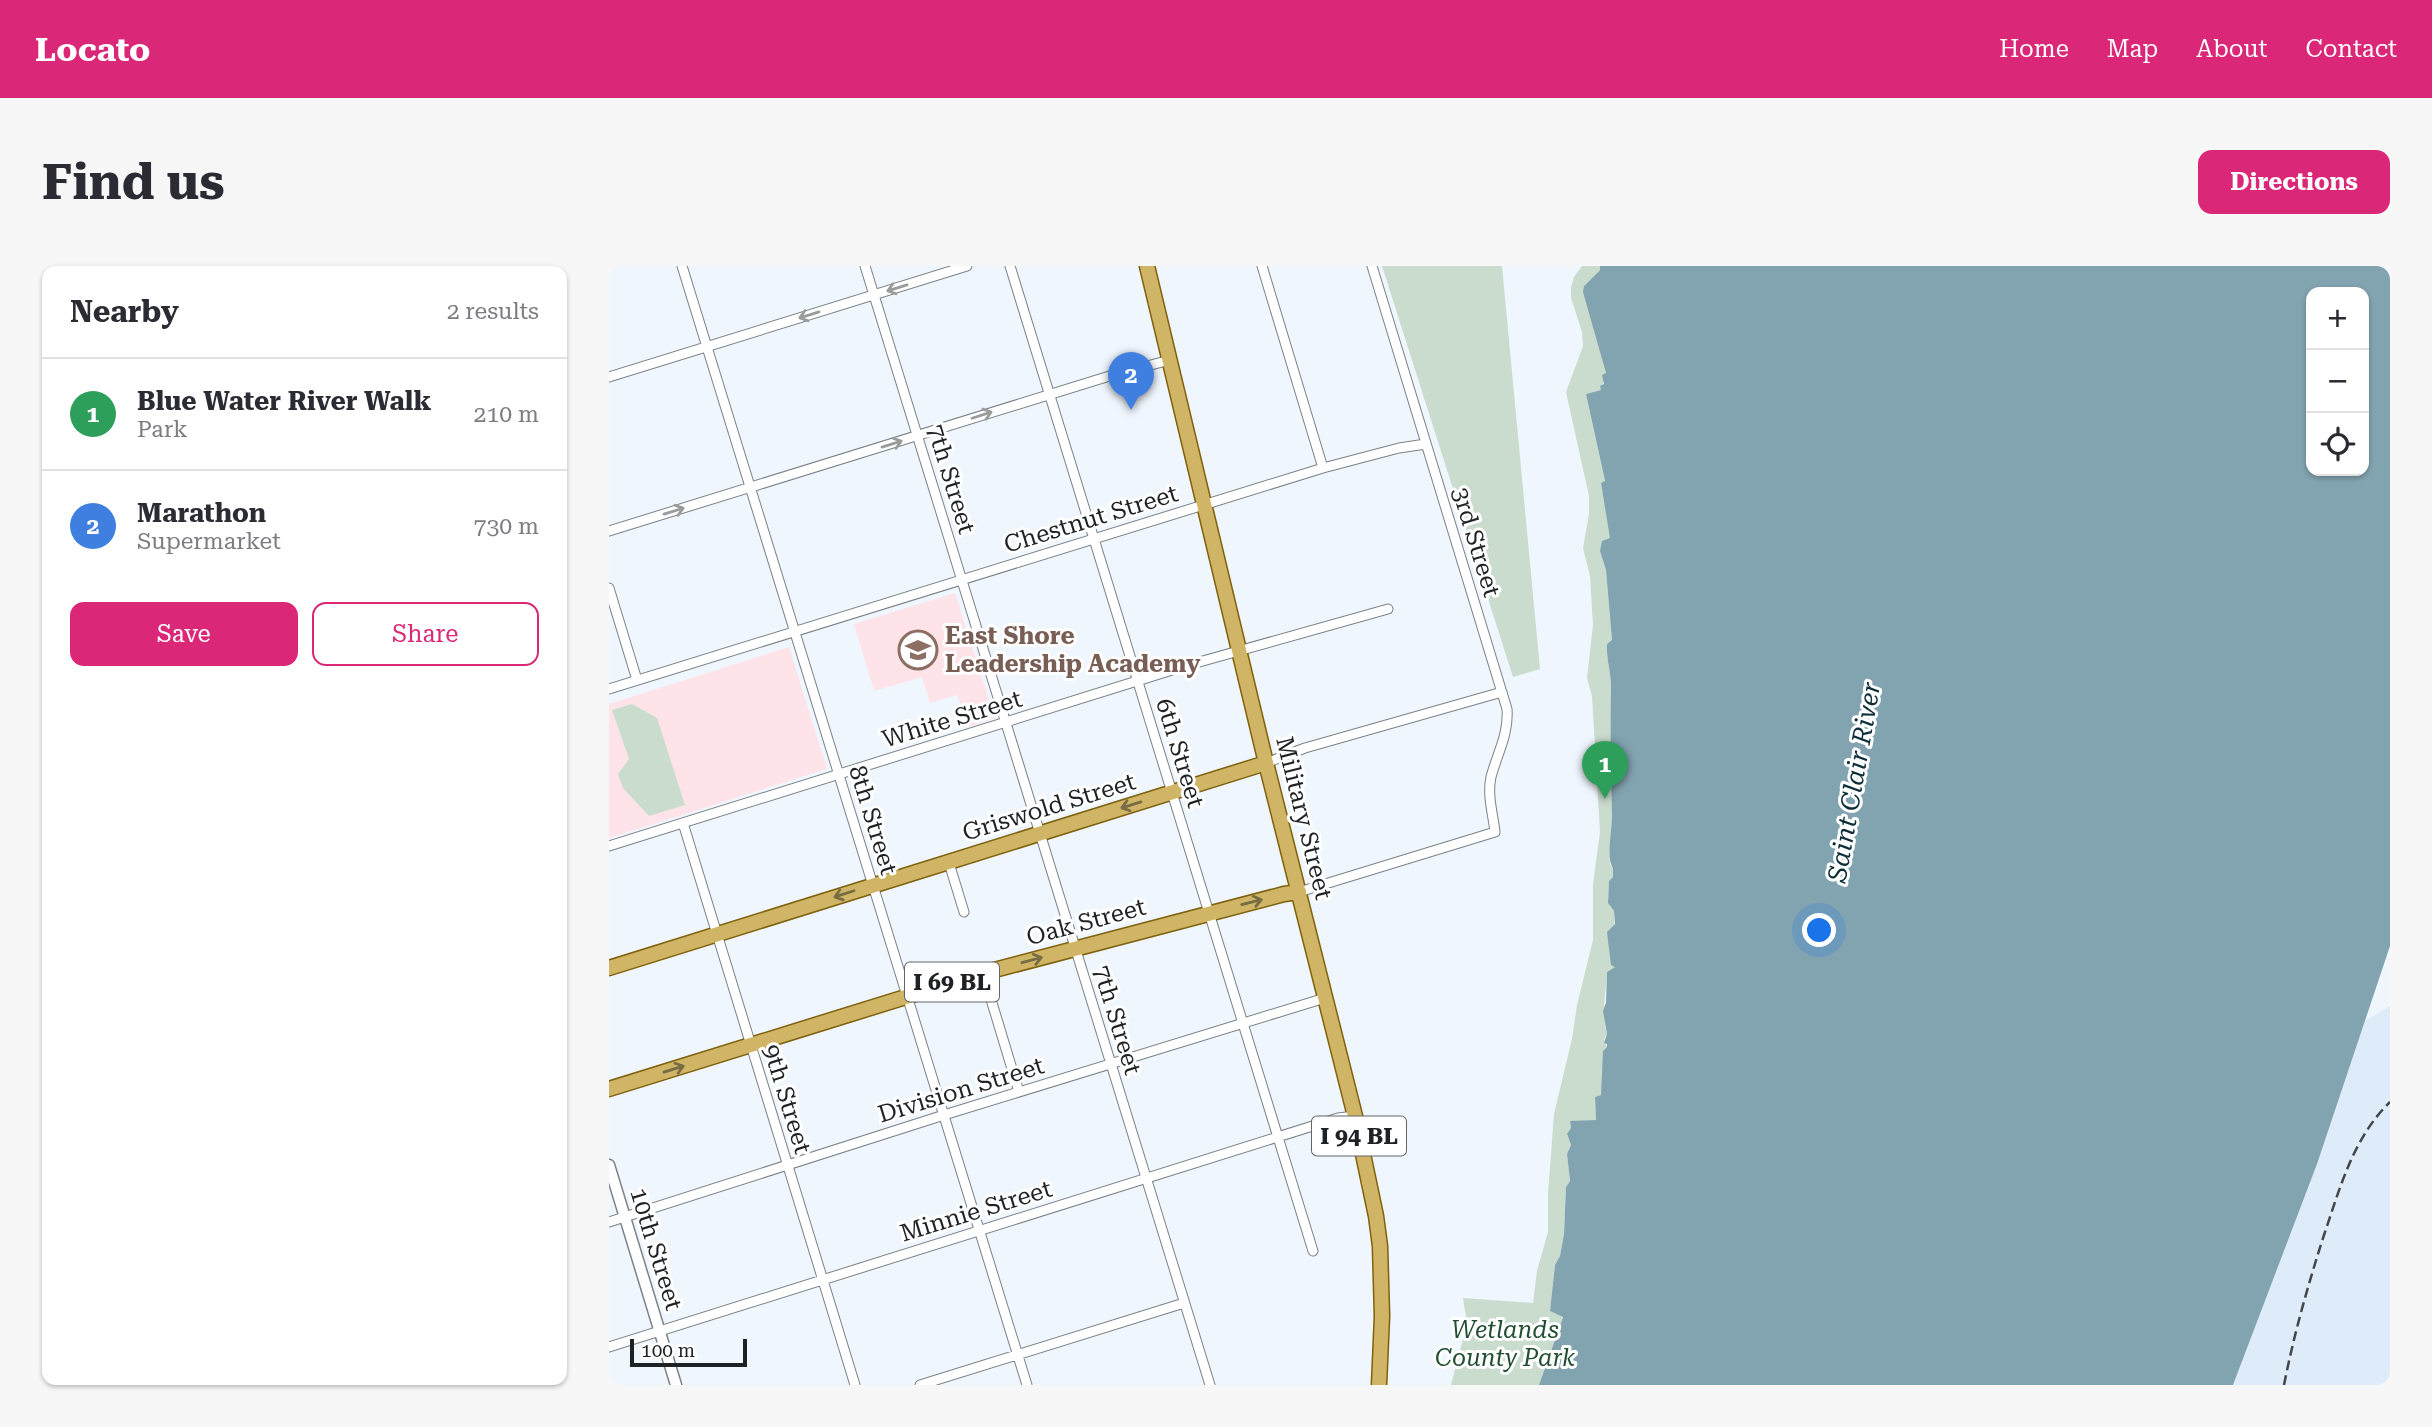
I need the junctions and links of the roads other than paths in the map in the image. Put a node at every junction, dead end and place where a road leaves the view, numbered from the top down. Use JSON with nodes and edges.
{"nodes":[{"id":1,"x":682,"y":266,"type":"edge"},
{"id":2,"x":865,"y":266,"type":"edge"},
{"id":3,"x":967,"y":266,"type":"edge"},
{"id":4,"x":1010,"y":266,"type":"edge"},
{"id":5,"x":1147,"y":266,"type":"edge"},
{"id":6,"x":1262,"y":266,"type":"edge"},
{"id":7,"x":1372,"y":266,"type":"edge"},
{"id":8,"x":874,"y":295,"type":"junction"},
{"id":9,"x":707,"y":346,"type":"junction"},
{"id":10,"x":1170,"y":360,"type":"junction"},
{"id":11,"x":609,"y":377,"type":"edge"},
{"id":12,"x":1049,"y":395,"type":"junction"},
{"id":13,"x":917,"y":436,"type":"junction"},
{"id":14,"x":1426,"y":444,"type":"junction"},
{"id":15,"x":1323,"y":468,"type":"junction"},
{"id":16,"x":751,"y":487,"type":"junction"},
{"id":17,"x":1204,"y":504,"type":"junction"},
{"id":18,"x":609,"y":531,"type":"edge"},
{"id":19,"x":1095,"y":538,"type":"junction"},
{"id":20,"x":962,"y":579,"type":"junction"},
{"id":21,"x":609,"y":588,"type":"edge"},
{"id":22,"x":1388,"y":609,"type":"dead end"},
{"id":23,"x":795,"y":631,"type":"junction"},
{"id":24,"x":1240,"y":650,"type":"junction"},
{"id":25,"x":637,"y":680,"type":"junction"},
{"id":26,"x":1139,"y":681,"type":"junction"},
{"id":27,"x":609,"y":689,"type":"edge"},
{"id":28,"x":1502,"y":692,"type":"junction"},
{"id":29,"x":1005,"y":722,"type":"junction"},
{"id":30,"x":1266,"y":763,"type":"junction"},
{"id":31,"x":839,"y":774,"type":"junction"},
{"id":32,"x":1172,"y":793,"type":"junction"},
{"id":33,"x":683,"y":823,"type":"junction"},
{"id":34,"x":1496,"y":832,"type":"joint"},
{"id":35,"x":1040,"y":833,"type":"junction"},
{"id":36,"x":609,"y":846,"type":"edge"},
{"id":37,"x":949,"y":863,"type":"junction"},
{"id":38,"x":873,"y":885,"type":"junction"},
{"id":39,"x":1299,"y":892,"type":"junction"},
{"id":40,"x":964,"y":912,"type":"dead end"},
{"id":41,"x":1209,"y":913,"type":"junction"},
{"id":42,"x":717,"y":935,"type":"junction"},
{"id":43,"x":1075,"y":948,"type":"junction"},
{"id":44,"x":609,"y":968,"type":"edge"},
{"id":45,"x":983,"y":973,"type":"junction"},
{"id":46,"x":907,"y":996,"type":"junction"},
{"id":47,"x":1325,"y":998,"type":"junction"},
{"id":48,"x":1244,"y":1022,"type":"junction"},
{"id":49,"x":750,"y":1045,"type":"junction"},
{"id":50,"x":1111,"y":1063,"type":"junction"},
{"id":51,"x":609,"y":1089,"type":"edge"},
{"id":52,"x":1019,"y":1092,"type":"junction"},
{"id":53,"x":944,"y":1115,"type":"junction"},
{"id":54,"x":1355,"y":1116,"type":"junction"},
{"id":55,"x":1278,"y":1137,"type":"junction"},
{"id":56,"x":787,"y":1164,"type":"junction"},
{"id":57,"x":609,"y":1166,"type":"edge"},
{"id":58,"x":1146,"y":1179,"type":"junction"},
{"id":59,"x":624,"y":1216,"type":"junction"},
{"id":60,"x":609,"y":1222,"type":"edge"},
{"id":61,"x":979,"y":1230,"type":"junction"},
{"id":62,"x":1313,"y":1251,"type":"dead end"},
{"id":63,"x":822,"y":1279,"type":"junction"},
{"id":64,"x":1184,"y":1303,"type":"junction"},
{"id":65,"x":659,"y":1330,"type":"junction"},
{"id":66,"x":609,"y":1347,"type":"edge"},
{"id":67,"x":1018,"y":1354,"type":"junction"},
{"id":68,"x":676,"y":1385,"type":"edge"},
{"id":69,"x":855,"y":1385,"type":"edge"},
{"id":70,"x":919,"y":1385,"type":"edge"},
{"id":71,"x":1027,"y":1385,"type":"edge"},
{"id":72,"x":1210,"y":1385,"type":"edge"},
{"id":73,"x":1379,"y":1385,"type":"edge"}],
"edges":[{"from":1,"to":9,"type":"street","name":"8th Street"},
{"from":2,"to":8,"type":"street","name":"7th Street"},
{"from":3,"to":8,"type":"street","one_way":true},
{"from":4,"to":12,"type":"street","name":"6th Street"},
{"from":5,"to":10,"type":"main road","name":"Military Street"},
{"from":6,"to":15,"type":"street"},
{"from":7,"to":14,"type":"street","name":"3rd Street"},
{"from":8,"to":9,"type":"street","one_way":true},
{"from":8,"to":13,"type":"street","name":"7th Street"},
{"from":9,"to":11,"type":"street"},
{"from":9,"to":16,"type":"street","name":"8th Street"},
{"from":10,"to":12,"type":"street"},
{"from":10,"to":17,"type":"main road","name":"Military Street"},
{"from":13,"to":12,"type":"street","one_way":true},
{"from":12,"to":19,"type":"street","name":"6th Street"},
{"from":16,"to":13,"type":"street","one_way":true},
{"from":13,"to":20,"type":"street","name":"7th Street"},
{"from":14,"to":15,"type":"street","name":"Chestnut Street"},
{"from":14,"to":28,"type":"street","name":"3rd Street"},
{"from":15,"to":17,"type":"street","name":"Chestnut Street"},
{"from":18,"to":16,"type":"street","one_way":true},
{"from":16,"to":23,"type":"street","name":"8th Street"},
{"from":17,"to":19,"type":"street","name":"Chestnut Street"},
{"from":17,"to":24,"type":"main road","name":"Military Street"},
{"from":19,"to":20,"type":"street","name":"Chestnut Street"},
{"from":19,"to":26,"type":"street","name":"6th Street"},
{"from":20,"to":23,"type":"street","name":"Chestnut Street"},
{"from":20,"to":29,"type":"street","name":"7th Street"},
{"from":21,"to":25,"type":"street"},
{"from":22,"to":24,"type":"street","name":"White Street"},
{"from":23,"to":25,"type":"street","name":"Chestnut Street"},
{"from":23,"to":31,"type":"street","name":"8th Street"},
{"from":24,"to":26,"type":"street","name":"White Street"},
{"from":24,"to":30,"type":"main road","name":"Military Street"},
{"from":25,"to":27,"type":"street","name":"Chestnut Street"},
{"from":26,"to":29,"type":"street","name":"White Street"},
{"from":26,"to":32,"type":"street","name":"6th Street"},
{"from":28,"to":30,"type":"street","name":"Griswold Street"},
{"from":28,"to":34,"type":"street","name":"3rd Street"},
{"from":29,"to":31,"type":"street","name":"White Street"},
{"from":29,"to":35,"type":"street","name":"7th Street"},
{"from":30,"to":32,"type":"main road","name":"Griswold Street"},
{"from":30,"to":39,"type":"main road","name":"Military Street"},
{"from":31,"to":33,"type":"street","name":"White Street"},
{"from":31,"to":38,"type":"street","name":"8th Street"},
{"from":32,"to":35,"type":"main road","name":"Griswold Street","one_way":true},
{"from":32,"to":41,"type":"street","name":"6th Street"},
{"from":33,"to":36,"type":"street","name":"White Street"},
{"from":33,"to":42,"type":"street","name":"9th Street"},
{"from":34,"to":39,"type":"street","name":"Oak Street"},
{"from":35,"to":37,"type":"main road","name":"Griswold Street"},
{"from":35,"to":43,"type":"street","name":"7th Street"},
{"from":37,"to":38,"type":"main road","name":"Griswold Street"},
{"from":37,"to":40,"type":"street"},
{"from":38,"to":42,"type":"main road","name":"Griswold Street","one_way":true},
{"from":38,"to":46,"type":"street","name":"8th Street"},
{"from":41,"to":39,"type":"main road","name":"Oak Street","number":"I 69 BL","one_way":true},
{"from":39,"to":47,"type":"main road","name":"Military Street","number":"I 94 BL"},
{"from":41,"to":43,"type":"main road","name":"Oak Street","number":"I 69 BL"},
{"from":41,"to":48,"type":"street","name":"6th Street"},
{"from":42,"to":44,"type":"main road","name":"Griswold Street"},
{"from":42,"to":49,"type":"street","name":"9th Street"},
{"from":45,"to":43,"type":"main road","name":"Oak Street","number":"I 69 BL","one_way":true},
{"from":43,"to":50,"type":"street","name":"7th Street"},
{"from":45,"to":46,"type":"main road","name":"Oak Street","number":"I 69 BL"},
{"from":45,"to":52,"type":"street"},
{"from":46,"to":49,"type":"main road","name":"Oak Street","number":"I 69 BL"},
{"from":46,"to":53,"type":"street","name":"8th Street"},
{"from":47,"to":48,"type":"street","name":"Division Street"},
{"from":47,"to":54,"type":"main road","name":"Military Street","number":"I 94 BL"},
{"from":48,"to":50,"type":"street","name":"Division Street"},
{"from":48,"to":55,"type":"street","name":"6th Street"},
{"from":51,"to":49,"type":"main road","name":"Oak Street","number":"I 69 BL","one_way":true},
{"from":49,"to":56,"type":"street","name":"9th Street"},
{"from":50,"to":52,"type":"street","name":"Division Street"},
{"from":50,"to":58,"type":"street","name":"7th Street"},
{"from":52,"to":53,"type":"street","name":"Division Street"},
{"from":53,"to":56,"type":"street","name":"Division Street"},
{"from":53,"to":61,"type":"street","name":"8th Street"},
{"from":54,"to":55,"type":"street","name":"Minnie Street"},
{"from":54,"to":73,"type":"main road","name":"Military Street","number":"I 94 BL"},
{"from":55,"to":58,"type":"street","name":"Minnie Street"},
{"from":55,"to":62,"type":"street","name":"6th Street"},
{"from":56,"to":59,"type":"street","name":"Division Street"},
{"from":56,"to":63,"type":"street","name":"9th Street"},
{"from":57,"to":59,"type":"street","name":"10th Street"},
{"from":58,"to":61,"type":"street","name":"Minnie Street"},
{"from":58,"to":64,"type":"street","name":"7th Street"},
{"from":59,"to":60,"type":"street","name":"Division Street"},
{"from":59,"to":65,"type":"street","name":"10th Street"},
{"from":61,"to":63,"type":"street","name":"Minnie Street"},
{"from":61,"to":67,"type":"street","name":"8th Street"},
{"from":63,"to":65,"type":"street","name":"Minnie Street"},
{"from":63,"to":69,"type":"street","name":"9th Street"},
{"from":64,"to":67,"type":"street"},
{"from":64,"to":72,"type":"street","name":"7th Street"},
{"from":65,"to":66,"type":"street","name":"Minnie Street"},
{"from":65,"to":68,"type":"street","name":"10th Street"},
{"from":67,"to":70,"type":"street"},
{"from":67,"to":71,"type":"street","name":"8th Street"}]}
